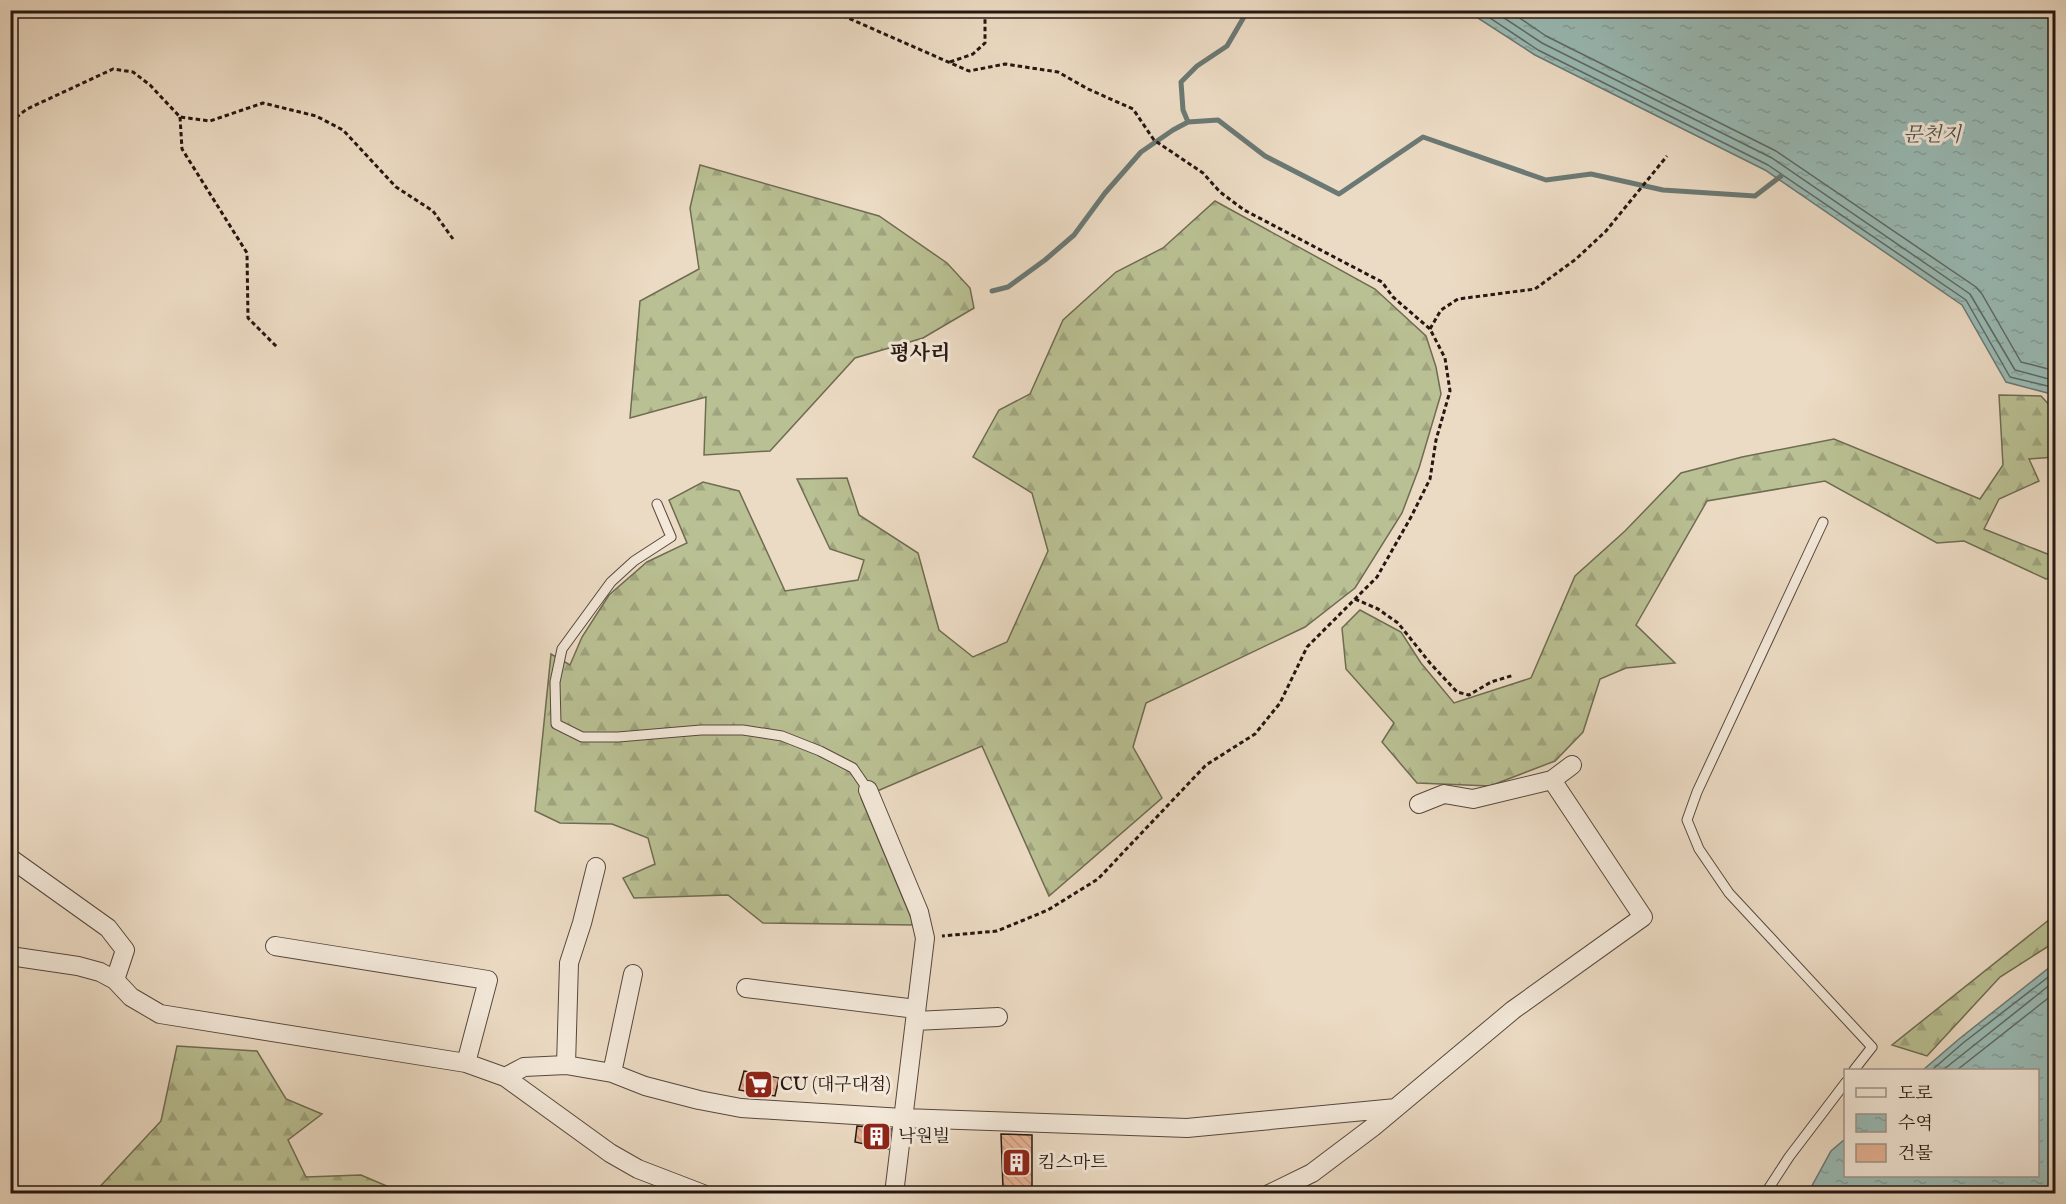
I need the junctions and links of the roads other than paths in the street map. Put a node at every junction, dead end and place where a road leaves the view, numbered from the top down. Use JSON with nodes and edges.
{"nodes":[{"id":1,"x":657,"y":504,"type":"dead end"},
{"id":2,"x":1823,"y":522,"type":"dead end"},
{"id":3,"x":1572,"y":765,"type":"dead end"},
{"id":4,"x":1552,"y":780,"type":"junction"},
{"id":5,"x":868,"y":789,"type":"joint"},
{"id":6,"x":1419,"y":804,"type":"dead end"},
{"id":7,"x":10,"y":858,"type":"edge"},
{"id":8,"x":596,"y":867,"type":"dead end"},
{"id":9,"x":275,"y":946,"type":"dead end"},
{"id":10,"x":10,"y":956,"type":"edge"},
{"id":11,"x":633,"y":974,"type":"dead end"},
{"id":12,"x":115,"y":980,"type":"junction"},
{"id":13,"x":746,"y":988,"type":"dead end"},
{"id":14,"x":916,"y":1015,"type":"junction"},
{"id":15,"x":998,"y":1017,"type":"dead end"},
{"id":16,"x":466,"y":1063,"type":"junction"},
{"id":17,"x":566,"y":1065,"type":"junction"},
{"id":18,"x":1856,"y":1069,"type":"edge"},
{"id":19,"x":612,"y":1073,"type":"junction"},
{"id":20,"x":505,"y":1077,"type":"junction"},
{"id":21,"x":1844,"y":1083,"type":"edge"},
{"id":22,"x":1396,"y":1108,"type":"junction"},
{"id":23,"x":903,"y":1118,"type":"junction"},
{"id":24,"x":703,"y":1194,"type":"edge"},
{"id":25,"x":894,"y":1194,"type":"edge"},
{"id":26,"x":1269,"y":1194,"type":"edge"},
{"id":27,"x":1765,"y":1194,"type":"edge"}],
"edges":[{"from":1,"to":5,"type":"lane"},
{"from":2,"to":18,"type":"lane"},
{"from":3,"to":4,"type":"street"},
{"from":4,"to":6,"type":"street"},
{"from":4,"to":22,"type":"street"},
{"from":5,"to":14,"type":"street"},
{"from":7,"to":12,"type":"street"},
{"from":8,"to":17,"type":"street"},
{"from":9,"to":16,"type":"street"},
{"from":10,"to":12,"type":"street"},
{"from":11,"to":19,"type":"street"},
{"from":12,"to":16,"type":"street"},
{"from":13,"to":14,"type":"street"},
{"from":14,"to":15,"type":"street"},
{"from":14,"to":23,"type":"street"},
{"from":16,"to":20,"type":"street"},
{"from":17,"to":19,"type":"street"},
{"from":17,"to":20,"type":"street"},
{"from":19,"to":23,"type":"street"},
{"from":20,"to":24,"type":"street"},
{"from":21,"to":27,"type":"lane"},
{"from":22,"to":23,"type":"street"},
{"from":22,"to":26,"type":"street"},
{"from":23,"to":25,"type":"street"}]}
